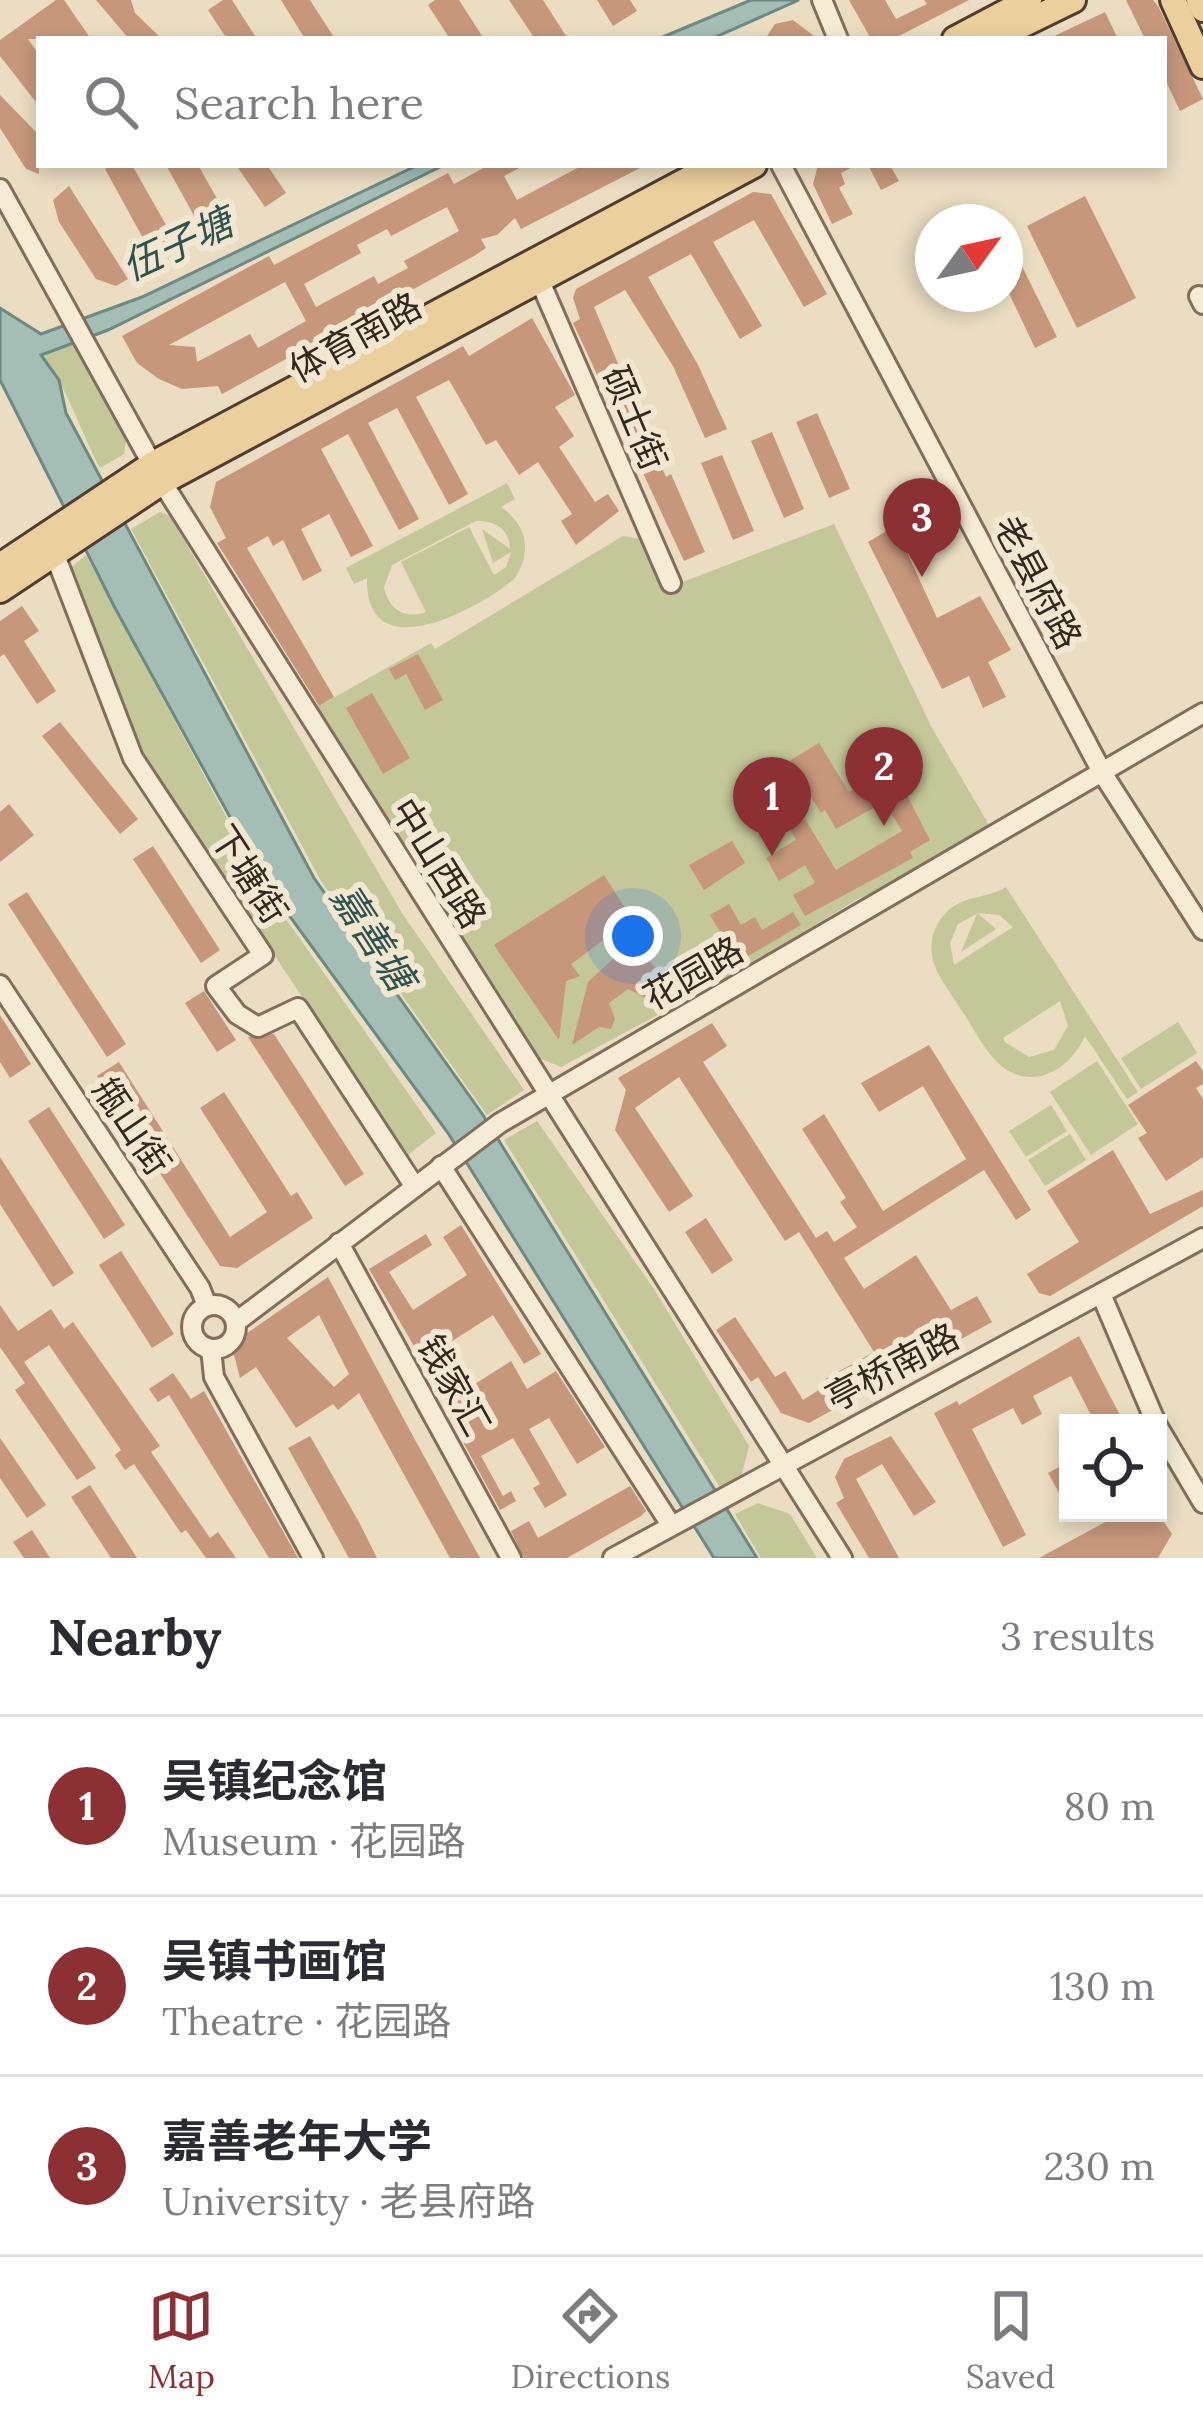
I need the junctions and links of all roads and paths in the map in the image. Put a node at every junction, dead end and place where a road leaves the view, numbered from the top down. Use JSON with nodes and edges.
{"nodes":[{"id":1,"x":1029,"y":0,"type":"edge"},
{"id":2,"x":1072,"y":0,"type":"edge"},
{"id":3,"x":1173,"y":0,"type":"edge"},
{"id":4,"x":1199,"y":0,"type":"edge"},
{"id":5,"x":824,"y":4,"type":"edge"},
{"id":6,"x":1203,"y":9,"type":"edge"},
{"id":7,"x":837,"y":36,"type":"edge"},
{"id":8,"x":961,"y":36,"type":"edge"},
{"id":9,"x":999,"y":36,"type":"edge"},
{"id":10,"x":1203,"y":65,"type":"edge"},
{"id":11,"x":710,"y":168,"type":"edge"},
{"id":12,"x":748,"y":168,"type":"edge"},
{"id":13,"x":783,"y":168,"type":"edge"},
{"id":14,"x":0,"y":189,"type":"edge"},
{"id":15,"x":539,"y":279,"type":"junction"},
{"id":16,"x":158,"y":473,"type":"junction"},
{"id":17,"x":49,"y":546,"type":"junction"},
{"id":18,"x":0,"y":566,"type":"edge"},
{"id":19,"x":671,"y":583,"type":"dead end"},
{"id":20,"x":0,"y":590,"type":"edge"},
{"id":21,"x":1203,"y":713,"type":"edge"},
{"id":22,"x":1102,"y":774,"type":"junction"},
{"id":23,"x":1203,"y":930,"type":"edge"},
{"id":24,"x":0,"y":985,"type":"edge"},
{"id":25,"x":546,"y":1096,"type":"junction"},
{"id":26,"x":442,"y":1166,"type":"junction"},
{"id":27,"x":415,"y":1187,"type":"junction"},
{"id":28,"x":1203,"y":1238,"type":"edge"},
{"id":29,"x":339,"y":1244,"type":"junction"},
{"id":30,"x":1101,"y":1294,"type":"junction"},
{"id":31,"x":207,"y":1306,"type":"junction"},
{"id":32,"x":236,"y":1322,"type":"junction"},
{"id":33,"x":211,"y":1349,"type":"junction"},
{"id":34,"x":1152,"y":1414,"type":"edge"},
{"id":35,"x":1167,"y":1442,"type":"edge"},
{"id":36,"x":785,"y":1461,"type":"junction"},
{"id":37,"x":1203,"y":1503,"type":"edge"},
{"id":38,"x":671,"y":1526,"type":"junction"},
{"id":39,"x":314,"y":1558,"type":"edge"},
{"id":40,"x":511,"y":1558,"type":"edge"},
{"id":41,"x":613,"y":1558,"type":"edge"},
{"id":42,"x":842,"y":1558,"type":"edge"}],
"edges":[{"from":1,"to":8,"type":"main road"},
{"from":2,"to":9,"type":"main road"},
{"from":3,"to":10,"type":"main road"},
{"from":4,"to":6,"type":"main road"},
{"from":5,"to":7,"type":"street"},
{"from":11,"to":16,"type":"main road","name":"体育南路"},
{"from":12,"to":15,"type":"main road","name":"体育南路"},
{"from":13,"to":22,"type":"street","name":"老县府路"},
{"from":14,"to":16,"type":"street","name":"中山西路"},
{"from":15,"to":16,"type":"main road","name":"体育南路"},
{"from":15,"to":19,"type":"street","name":"硕士街"},
{"from":16,"to":17,"type":"main road","name":"体育南路"},
{"from":16,"to":25,"type":"street","name":"中山西路"},
{"from":17,"to":18,"type":"main road","name":"体育南路"},
{"from":17,"to":20,"type":"main road","name":"体育南路"},
{"from":17,"to":27,"type":"street","name":"下塘街"},
{"from":21,"to":22,"type":"street","name":"花园路"},
{"from":22,"to":23,"type":"street","name":"老县府路"},
{"from":22,"to":25,"type":"street","name":"花园路"},
{"from":24,"to":31,"type":"street","name":"甁山街"},
{"from":25,"to":26,"type":"street","name":"花园路"},
{"from":25,"to":36,"type":"street","name":"中山西路"},
{"from":26,"to":27,"type":"street","name":"花园路"},
{"from":26,"to":38,"type":"street"},
{"from":27,"to":29,"type":"street","name":"花园路"},
{"from":28,"to":30,"type":"street","name":"亭桥南路"},
{"from":29,"to":32,"type":"street","name":"花园路"},
{"from":29,"to":40,"type":"street","name":"钱家汇"},
{"from":30,"to":34,"type":"street"},
{"from":30,"to":36,"type":"street","name":"亭桥南路"},
{"from":31,"to":32,"type":"street"},
{"from":31,"to":33,"type":"street"},
{"from":32,"to":33,"type":"street"},
{"from":33,"to":39,"type":"street"},
{"from":35,"to":37,"type":"street"},
{"from":36,"to":38,"type":"street","name":"亭桥南路"},
{"from":36,"to":42,"type":"street","name":"中山西路"},
{"from":38,"to":41,"type":"street","name":"亭桥南路"}]}
